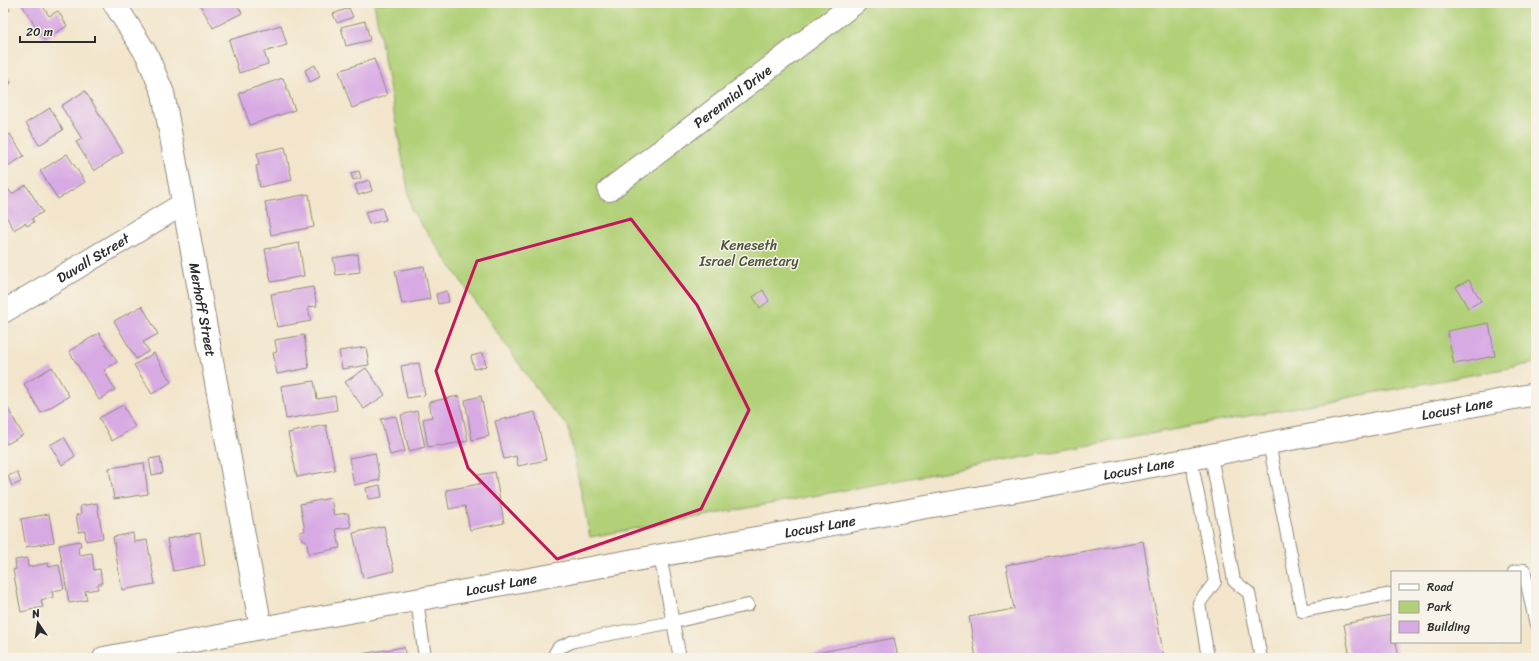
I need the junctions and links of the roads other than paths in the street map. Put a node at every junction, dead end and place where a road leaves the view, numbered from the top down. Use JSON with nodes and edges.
{"nodes":[{"id":1,"x":114,"y":3,"type":"edge"},
{"id":2,"x":855,"y":3,"type":"edge"},
{"id":3,"x":609,"y":190,"type":"dead end"},
{"id":4,"x":183,"y":204,"type":"junction"},
{"id":5,"x":3,"y":312,"type":"edge"},
{"id":6,"x":1536,"y":394,"type":"edge"},
{"id":7,"x":1269,"y":443,"type":"junction"},
{"id":8,"x":1201,"y":457,"type":"junction"},
{"id":9,"x":660,"y":556,"type":"junction"},
{"id":10,"x":1519,"y":571,"type":"edge"},
{"id":11,"x":1391,"y":594,"type":"edge"},
{"id":12,"x":417,"y":600,"type":"junction"},
{"id":13,"x":748,"y":606,"type":"dead end"},
{"id":14,"x":673,"y":622,"type":"junction"},
{"id":15,"x":1536,"y":625,"type":"edge"},
{"id":16,"x":261,"y":628,"type":"junction"},
{"id":17,"x":104,"y":658,"type":"edge"},
{"id":18,"x":425,"y":658,"type":"edge"},
{"id":19,"x":555,"y":658,"type":"edge"},
{"id":20,"x":680,"y":658,"type":"edge"},
{"id":21,"x":1208,"y":658,"type":"edge"},
{"id":22,"x":1261,"y":658,"type":"edge"}],
"edges":[{"from":1,"to":4,"type":"street","name":"Merhoff Street"},
{"from":2,"to":3,"type":"street","name":"Perennial Drive"},
{"from":4,"to":5,"type":"street","name":"Duvall Street"},
{"from":4,"to":16,"type":"street","name":"Merhoff Street"},
{"from":6,"to":7,"type":"street","name":"Locust Lane"},
{"from":7,"to":8,"type":"street","name":"Locust Lane"},
{"from":7,"to":11,"type":"lane"},
{"from":8,"to":9,"type":"street","name":"Locust Lane"},
{"from":8,"to":21,"type":"lane"},
{"from":8,"to":22,"type":"lane"},
{"from":9,"to":12,"type":"street","name":"Locust Lane"},
{"from":9,"to":14,"type":"lane"},
{"from":10,"to":15,"type":"lane"},
{"from":12,"to":16,"type":"street","name":"Locust Lane"},
{"from":12,"to":18,"type":"lane"},
{"from":13,"to":14,"type":"lane"},
{"from":14,"to":19,"type":"lane"},
{"from":14,"to":20,"type":"lane"},
{"from":16,"to":17,"type":"street","name":"Locust Lane"}]}
